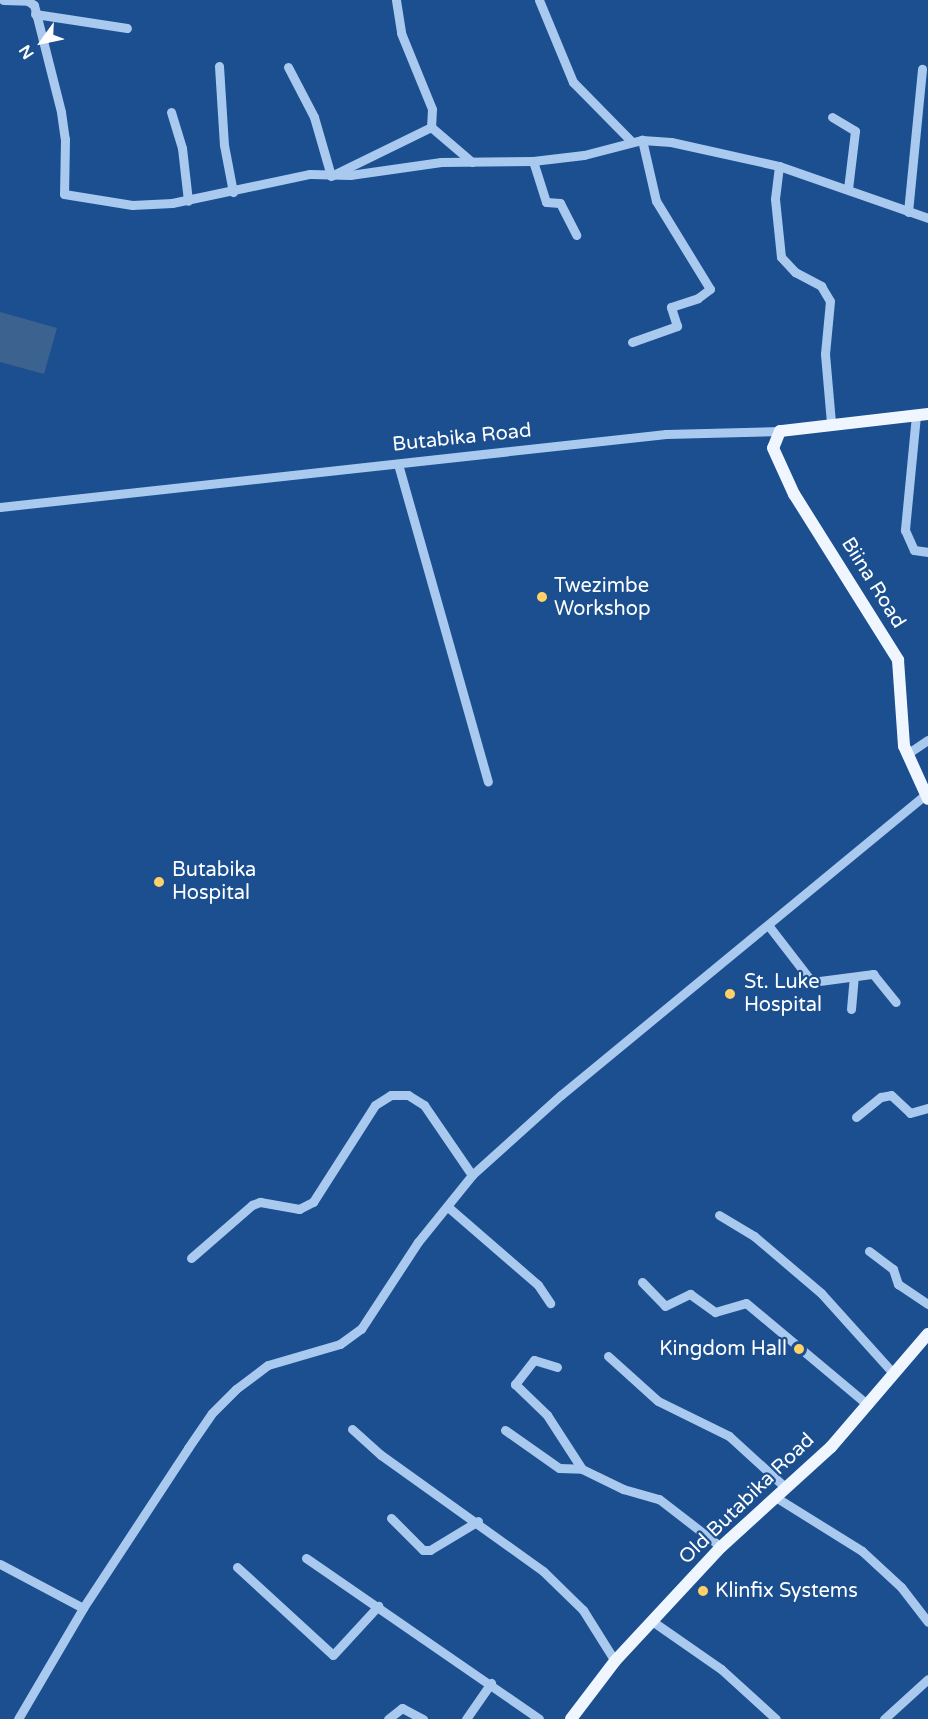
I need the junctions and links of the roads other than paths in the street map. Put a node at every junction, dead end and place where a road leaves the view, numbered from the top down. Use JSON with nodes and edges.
{"nodes":[{"id":1,"x":3,"y":0,"type":"edge"},
{"id":2,"x":396,"y":0,"type":"edge"},
{"id":3,"x":539,"y":0,"type":"edge"},
{"id":4,"x":35,"y":14,"type":"junction"},
{"id":5,"x":127,"y":28,"type":"dead end"},
{"id":6,"x":219,"y":66,"type":"dead end"},
{"id":7,"x":288,"y":67,"type":"dead end"},
{"id":8,"x":922,"y":69,"type":"dead end"},
{"id":9,"x":171,"y":112,"type":"dead end"},
{"id":10,"x":832,"y":117,"type":"dead end"},
{"id":11,"x":431,"y":127,"type":"junction"},
{"id":12,"x":637,"y":141,"type":"junction"},
{"id":13,"x":533,"y":161,"type":"junction"},
{"id":14,"x":472,"y":162,"type":"junction"},
{"id":15,"x":779,"y":166,"type":"junction"},
{"id":16,"x":332,"y":176,"type":"junction"},
{"id":17,"x":848,"y":189,"type":"junction"},
{"id":18,"x":233,"y":192,"type":"junction"},
{"id":19,"x":188,"y":201,"type":"junction"},
{"id":20,"x":908,"y":212,"type":"junction"},
{"id":21,"x":928,"y":218,"type":"edge"},
{"id":22,"x":576,"y":235,"type":"dead end"},
{"id":23,"x":632,"y":342,"type":"dead end"},
{"id":24,"x":922,"y":414,"type":"edge"},
{"id":25,"x":831,"y":423,"type":"junction"},
{"id":26,"x":780,"y":430,"type":"junction"},
{"id":27,"x":398,"y":464,"type":"junction"},
{"id":28,"x":0,"y":507,"type":"edge"},
{"id":29,"x":928,"y":552,"type":"edge"},
{"id":30,"x":928,"y":740,"type":"edge"},
{"id":31,"x":907,"y":754,"type":"junction"},
{"id":32,"x":488,"y":782,"type":"dead end"},
{"id":33,"x":927,"y":797,"type":"edge"},
{"id":34,"x":768,"y":926,"type":"junction"},
{"id":35,"x":854,"y":976,"type":"junction"},
{"id":36,"x":896,"y":1002,"type":"dead end"},
{"id":37,"x":851,"y":1009,"type":"dead end"},
{"id":38,"x":928,"y":1108,"type":"edge"},
{"id":39,"x":856,"y":1117,"type":"dead end"},
{"id":40,"x":472,"y":1175,"type":"junction"},
{"id":41,"x":448,"y":1207,"type":"junction"},
{"id":42,"x":719,"y":1215,"type":"dead end"},
{"id":43,"x":869,"y":1251,"type":"dead end"},
{"id":44,"x":191,"y":1258,"type":"dead end"},
{"id":45,"x":642,"y":1282,"type":"dead end"},
{"id":46,"x":550,"y":1303,"type":"dead end"},
{"id":47,"x":928,"y":1304,"type":"edge"},
{"id":48,"x":928,"y":1334,"type":"edge"},
{"id":49,"x":608,"y":1356,"type":"dead end"},
{"id":50,"x":557,"y":1367,"type":"dead end"},
{"id":51,"x":894,"y":1374,"type":"junction"},
{"id":52,"x":868,"y":1405,"type":"junction"},
{"id":53,"x":352,"y":1430,"type":"dead end"},
{"id":54,"x":506,"y":1430,"type":"dead end"},
{"id":55,"x":582,"y":1469,"type":"junction"},
{"id":56,"x":786,"y":1488,"type":"junction"},
{"id":57,"x":777,"y":1498,"type":"junction"},
{"id":58,"x":391,"y":1518,"type":"dead end"},
{"id":59,"x":478,"y":1521,"type":"junction"},
{"id":60,"x":721,"y":1547,"type":"junction"},
{"id":61,"x":306,"y":1558,"type":"dead end"},
{"id":62,"x":0,"y":1564,"type":"edge"},
{"id":63,"x":237,"y":1567,"type":"dead end"},
{"id":64,"x":378,"y":1606,"type":"junction"},
{"id":65,"x":83,"y":1608,"type":"junction"},
{"id":66,"x":652,"y":1621,"type":"junction"},
{"id":67,"x":928,"y":1622,"type":"edge"},
{"id":68,"x":615,"y":1661,"type":"junction"},
{"id":69,"x":928,"y":1679,"type":"edge"},
{"id":70,"x":491,"y":1683,"type":"junction"},
{"id":71,"x":18,"y":1719,"type":"edge"},
{"id":72,"x":388,"y":1719,"type":"edge"},
{"id":73,"x":423,"y":1719,"type":"edge"},
{"id":74,"x":466,"y":1719,"type":"edge"},
{"id":75,"x":539,"y":1719,"type":"edge"},
{"id":76,"x":571,"y":1719,"type":"edge"},
{"id":77,"x":776,"y":1719,"type":"edge"},
{"id":78,"x":884,"y":1719,"type":"edge"}],
"edges":[{"from":1,"to":4,"type":"street"},
{"from":2,"to":11,"type":"street"},
{"from":3,"to":12,"type":"street"},
{"from":4,"to":5,"type":"street"},
{"from":4,"to":19,"type":"street"},
{"from":6,"to":18,"type":"street"},
{"from":7,"to":16,"type":"street"},
{"from":8,"to":20,"type":"street"},
{"from":9,"to":19,"type":"street"},
{"from":10,"to":17,"type":"street"},
{"from":11,"to":14,"type":"street"},
{"from":11,"to":16,"type":"street"},
{"from":12,"to":13,"type":"street"},
{"from":12,"to":15,"type":"street"},
{"from":12,"to":23,"type":"street"},
{"from":13,"to":14,"type":"street"},
{"from":13,"to":22,"type":"street"},
{"from":14,"to":16,"type":"street"},
{"from":15,"to":17,"type":"street"},
{"from":15,"to":25,"type":"street"},
{"from":16,"to":18,"type":"street"},
{"from":17,"to":20,"type":"street"},
{"from":18,"to":19,"type":"street"},
{"from":20,"to":21,"type":"street"},
{"from":24,"to":25,"type":"main road","name":"Butabika Road"},
{"from":24,"to":29,"type":"street"},
{"from":25,"to":26,"type":"main road","name":"Butabika Road"},
{"from":26,"to":27,"type":"street","name":"Butabika Road"},
{"from":26,"to":31,"type":"main road","name":"Biina Road"},
{"from":27,"to":28,"type":"street","name":"Butabika Road"},
{"from":27,"to":32,"type":"street"},
{"from":30,"to":31,"type":"street"},
{"from":31,"to":33,"type":"main road","name":"Biina Road"},
{"from":33,"to":34,"type":"street"},
{"from":34,"to":35,"type":"street"},
{"from":34,"to":40,"type":"street"},
{"from":35,"to":36,"type":"street"},
{"from":35,"to":37,"type":"street"},
{"from":38,"to":39,"type":"street"},
{"from":40,"to":41,"type":"street"},
{"from":40,"to":44,"type":"street"},
{"from":41,"to":46,"type":"street"},
{"from":41,"to":65,"type":"street"},
{"from":42,"to":51,"type":"street"},
{"from":43,"to":47,"type":"street"},
{"from":45,"to":52,"type":"street"},
{"from":48,"to":51,"type":"main road","name":"Old Butabika Road"},
{"from":49,"to":56,"type":"street"},
{"from":50,"to":55,"type":"street"},
{"from":51,"to":52,"type":"main road","name":"Old Butabika Road"},
{"from":52,"to":56,"type":"main road","name":"Old Butabika Road"},
{"from":53,"to":59,"type":"street"},
{"from":54,"to":55,"type":"street"},
{"from":55,"to":60,"type":"street"},
{"from":56,"to":57,"type":"main road","name":"Old Butabika Road"},
{"from":57,"to":60,"type":"main road","name":"Old Butabika Road"},
{"from":57,"to":67,"type":"street"},
{"from":58,"to":59,"type":"street"},
{"from":59,"to":68,"type":"street"},
{"from":60,"to":66,"type":"main road","name":"Old Butabika Road"},
{"from":61,"to":64,"type":"street"},
{"from":62,"to":65,"type":"street"},
{"from":63,"to":64,"type":"street"},
{"from":64,"to":70,"type":"street"},
{"from":65,"to":71,"type":"street"},
{"from":66,"to":68,"type":"main road","name":"Old Butabika Road"},
{"from":66,"to":77,"type":"street"},
{"from":68,"to":76,"type":"main road","name":"Old Butabika Road"},
{"from":69,"to":78,"type":"street"},
{"from":70,"to":74,"type":"street"},
{"from":70,"to":75,"type":"street"},
{"from":72,"to":73,"type":"street"}]}
